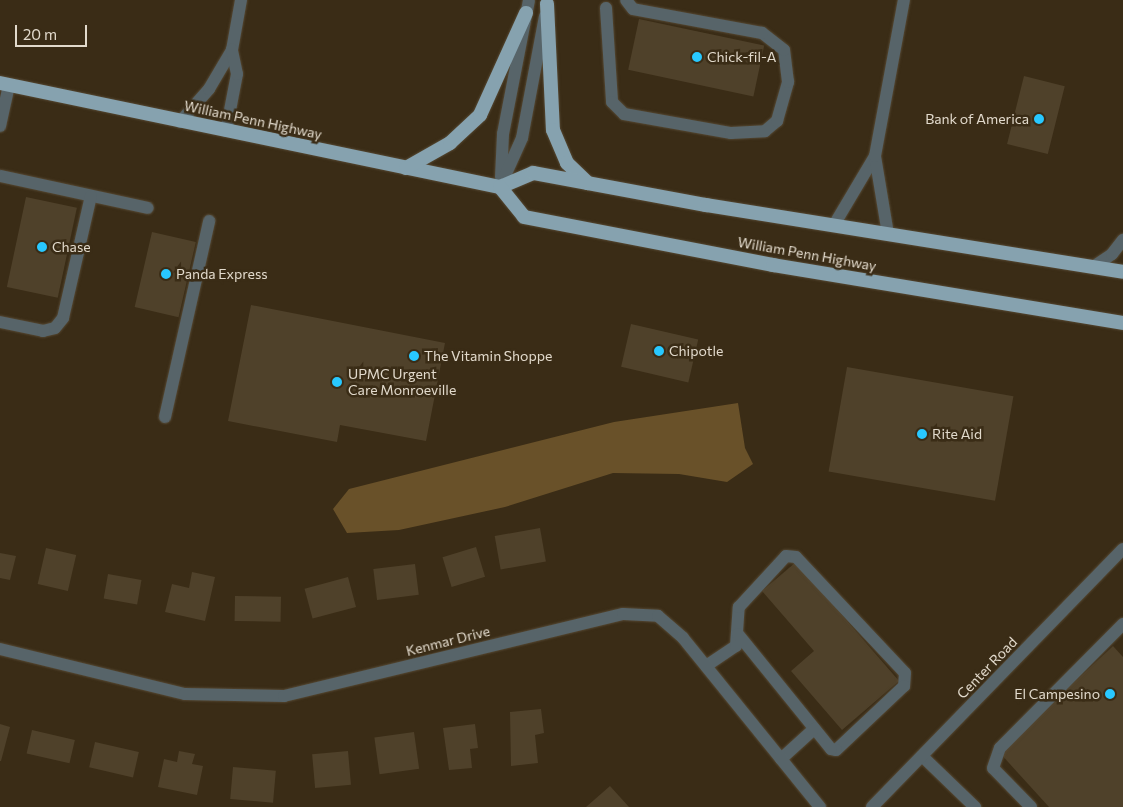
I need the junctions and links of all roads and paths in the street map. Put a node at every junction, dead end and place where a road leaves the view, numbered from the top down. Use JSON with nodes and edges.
{"nodes":[{"id":1,"x":241,"y":0,"type":"edge"},
{"id":2,"x":626,"y":0,"type":"edge"},
{"id":3,"x":904,"y":0,"type":"edge"},
{"id":4,"x":547,"y":2,"type":"edge"},
{"id":5,"x":528,"y":6,"type":"edge"},
{"id":6,"x":606,"y":8,"type":"dead end"},
{"id":7,"x":232,"y":50,"type":"junction"},
{"id":8,"x":5,"y":84,"type":"edge"},
{"id":9,"x":180,"y":122,"type":"junction"},
{"id":10,"x":0,"y":126,"type":"edge"},
{"id":11,"x":226,"y":131,"type":"junction"},
{"id":12,"x":875,"y":156,"type":"junction"},
{"id":13,"x":406,"y":168,"type":"junction"},
{"id":14,"x":0,"y":176,"type":"edge"},
{"id":15,"x":589,"y":184,"type":"junction"},
{"id":16,"x":500,"y":187,"type":"junction"},
{"id":17,"x":91,"y":196,"type":"junction"},
{"id":18,"x":148,"y":208,"type":"dead end"},
{"id":19,"x":208,"y":221,"type":"dead end"},
{"id":20,"x":834,"y":226,"type":"junction"},
{"id":21,"x":888,"y":234,"type":"junction"},
{"id":22,"x":1123,"y":240,"type":"edge"},
{"id":23,"x":1093,"y":267,"type":"junction"},
{"id":24,"x":1123,"y":272,"type":"edge"},
{"id":25,"x":0,"y":322,"type":"edge"},
{"id":26,"x":1123,"y":324,"type":"edge"},
{"id":27,"x":166,"y":417,"type":"dead end"},
{"id":28,"x":1123,"y":549,"type":"edge"},
{"id":29,"x":1123,"y":624,"type":"edge"},
{"id":30,"x":738,"y":634,"type":"junction"},
{"id":31,"x":0,"y":649,"type":"edge"},
{"id":32,"x":706,"y":666,"type":"junction"},
{"id":33,"x":814,"y":729,"type":"junction"},
{"id":34,"x":922,"y":756,"type":"junction"},
{"id":35,"x":781,"y":759,"type":"junction"},
{"id":36,"x":820,"y":807,"type":"edge"},
{"id":37,"x":872,"y":807,"type":"edge"},
{"id":38,"x":974,"y":807,"type":"edge"},
{"id":39,"x":1031,"y":807,"type":"edge"}],
"edges":[{"from":1,"to":7,"type":"street"},
{"from":2,"to":6,"type":"street"},
{"from":3,"to":12,"type":"street"},
{"from":4,"to":15,"type":"highway"},
{"from":4,"to":16,"type":"street"},
{"from":5,"to":13,"type":"highway"},
{"from":5,"to":16,"type":"street"},
{"from":7,"to":9,"type":"street"},
{"from":7,"to":11,"type":"street"},
{"from":8,"to":9,"type":"highway","name":"William Penn Highway"},
{"from":8,"to":10,"type":"street"},
{"from":9,"to":11,"type":"highway","name":"William Penn Highway"},
{"from":11,"to":13,"type":"highway","name":"William Penn Highway"},
{"from":12,"to":20,"type":"street"},
{"from":12,"to":21,"type":"street"},
{"from":13,"to":16,"type":"highway","name":"William Penn Highway"},
{"from":14,"to":17,"type":"street"},
{"from":15,"to":16,"type":"highway"},
{"from":15,"to":20,"type":"highway"},
{"from":16,"to":26,"type":"highway","name":"William Penn Highway"},
{"from":17,"to":18,"type":"street"},
{"from":17,"to":25,"type":"street"},
{"from":19,"to":27,"type":"street"},
{"from":20,"to":21,"type":"highway"},
{"from":21,"to":23,"type":"highway"},
{"from":22,"to":23,"type":"street"},
{"from":23,"to":24,"type":"highway"},
{"from":28,"to":34,"type":"street","name":"Center Road"},
{"from":29,"to":39,"type":"street"},
{"from":30,"to":32,"type":"street"},
{"from":30,"to":33,"type":"street"},
{"from":30,"to":33,"type":"street"},
{"from":31,"to":32,"type":"street","name":"Kenmar Drive"},
{"from":32,"to":35,"type":"street","name":"Kenmar Drive"},
{"from":33,"to":35,"type":"street"},
{"from":34,"to":37,"type":"street","name":"Center Road"},
{"from":34,"to":38,"type":"street"},
{"from":35,"to":36,"type":"street","name":"Kenmar Drive"}]}
